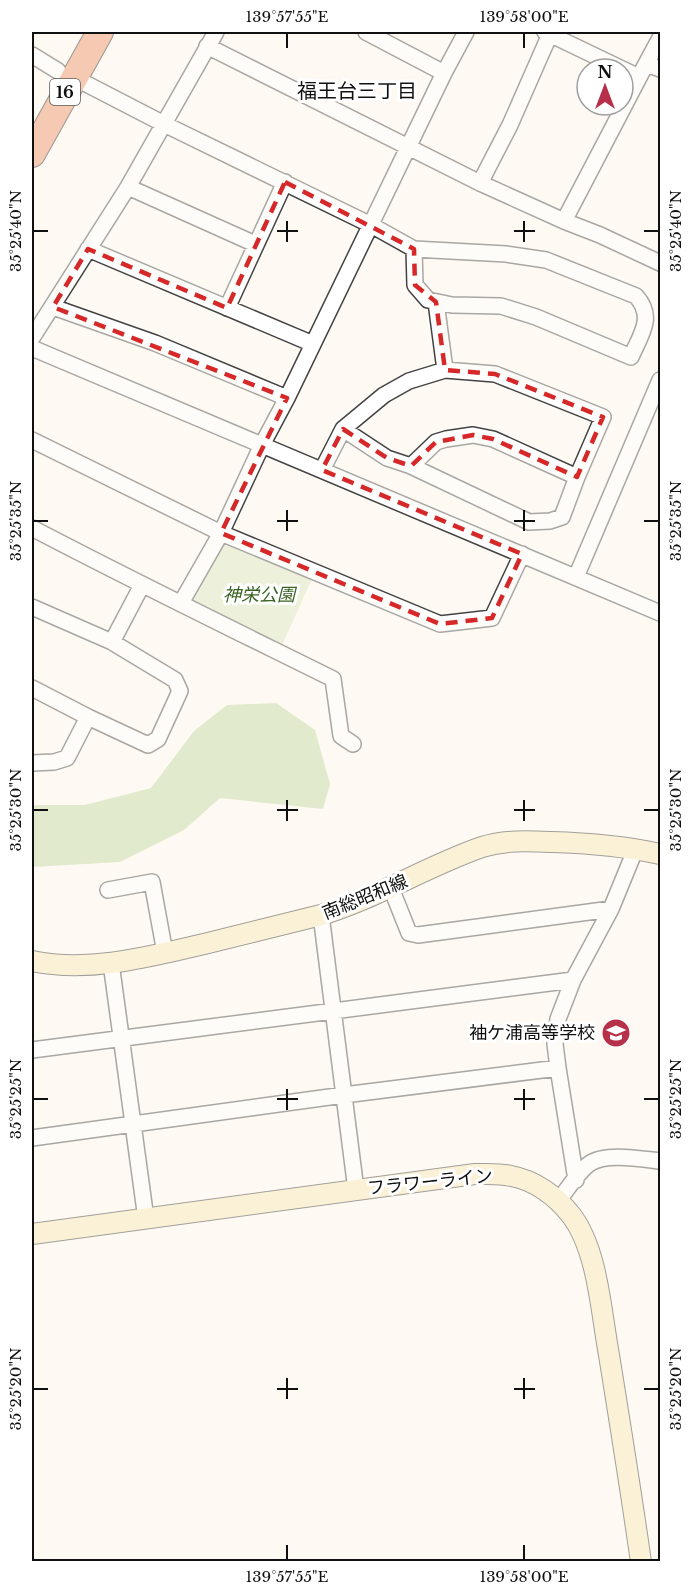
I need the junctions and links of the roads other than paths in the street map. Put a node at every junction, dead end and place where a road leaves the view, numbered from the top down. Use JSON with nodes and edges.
{"nodes":[{"id":1,"x":81,"y":32,"type":"edge"},
{"id":2,"x":100,"y":32,"type":"edge"},
{"id":3,"x":216,"y":32,"type":"edge"},
{"id":4,"x":366,"y":32,"type":"edge"},
{"id":5,"x":466,"y":32,"type":"edge"},
{"id":6,"x":548,"y":33,"type":"edge"},
{"id":7,"x":660,"y":38,"type":"edge"},
{"id":8,"x":207,"y":46,"type":"junction"},
{"id":9,"x":32,"y":55,"type":"edge"},
{"id":10,"x":660,"y":69,"type":"edge"},
{"id":11,"x":642,"y":70,"type":"junction"},
{"id":12,"x":444,"y":73,"type":"junction"},
{"id":13,"x":66,"y":74,"type":"junction"},
{"id":14,"x":32,"y":117,"type":"edge"},
{"id":15,"x":164,"y":124,"type":"junction"},
{"id":16,"x":408,"y":147,"type":"junction"},
{"id":17,"x":32,"y":154,"type":"edge"},
{"id":18,"x":285,"y":182,"type":"junction"},
{"id":19,"x":480,"y":183,"type":"junction"},
{"id":20,"x":128,"y":187,"type":"junction"},
{"id":21,"x":564,"y":221,"type":"junction"},
{"id":22,"x":371,"y":225,"type":"junction"},
{"id":23,"x":255,"y":244,"type":"junction"},
{"id":24,"x":88,"y":249,"type":"junction"},
{"id":25,"x":414,"y":249,"type":"junction"},
{"id":26,"x":660,"y":262,"type":"edge"},
{"id":27,"x":436,"y":302,"type":"junction"},
{"id":28,"x":52,"y":307,"type":"junction"},
{"id":29,"x":227,"y":308,"type":"junction"},
{"id":30,"x":32,"y":338,"type":"edge"},
{"id":31,"x":313,"y":344,"type":"junction"},
{"id":32,"x":32,"y":348,"type":"edge"},
{"id":33,"x":445,"y":370,"type":"junction"},
{"id":34,"x":660,"y":380,"type":"edge"},
{"id":35,"x":287,"y":398,"type":"junction"},
{"id":36,"x":343,"y":429,"type":"junction"},
{"id":37,"x":32,"y":440,"type":"edge"},
{"id":38,"x":262,"y":445,"type":"junction"},
{"id":39,"x":411,"y":466,"type":"junction"},
{"id":40,"x":322,"y":470,"type":"junction"},
{"id":41,"x":577,"y":477,"type":"junction"},
{"id":42,"x":32,"y":528,"type":"edge"},
{"id":43,"x":221,"y":533,"type":"junction"},
{"id":44,"x":522,"y":554,"type":"junction"},
{"id":45,"x":576,"y":577,"type":"junction"},
{"id":46,"x":141,"y":585,"type":"junction"},
{"id":47,"x":181,"y":603,"type":"junction"},
{"id":48,"x":32,"y":607,"type":"edge"},
{"id":49,"x":660,"y":613,"type":"edge"},
{"id":50,"x":112,"y":642,"type":"junction"},
{"id":51,"x":32,"y":688,"type":"edge"},
{"id":52,"x":88,"y":717,"type":"junction"},
{"id":53,"x":353,"y":744,"type":"dead end"},
{"id":54,"x":32,"y":763,"type":"edge"},
{"id":55,"x":636,"y":848,"type":"junction"},
{"id":56,"x":660,"y":854,"type":"edge"},
{"id":57,"x":391,"y":888,"type":"junction"},
{"id":58,"x":108,"y":890,"type":"dead end"},
{"id":59,"x":611,"y":909,"type":"junction"},
{"id":60,"x":321,"y":915,"type":"junction"},
{"id":61,"x":165,"y":953,"type":"junction"},
{"id":62,"x":32,"y":961,"type":"edge"},
{"id":63,"x":111,"y":963,"type":"junction"},
{"id":64,"x":573,"y":980,"type":"junction"},
{"id":65,"x":333,"y":1011,"type":"junction"},
{"id":66,"x":121,"y":1039,"type":"junction"},
{"id":67,"x":32,"y":1050,"type":"edge"},
{"id":68,"x":558,"y":1068,"type":"junction"},
{"id":69,"x":344,"y":1095,"type":"junction"},
{"id":70,"x":133,"y":1125,"type":"junction"},
{"id":71,"x":32,"y":1138,"type":"edge"},
{"id":72,"x":660,"y":1161,"type":"edge"},
{"id":73,"x":576,"y":1180,"type":"junction"},
{"id":74,"x":356,"y":1190,"type":"junction"},
{"id":75,"x":558,"y":1201,"type":"junction"},
{"id":76,"x":146,"y":1219,"type":"junction"},
{"id":77,"x":32,"y":1234,"type":"edge"},
{"id":78,"x":641,"y":1562,"type":"edge"}],
"edges":[{"from":1,"to":13,"type":"highway","number":"16"},
{"from":2,"to":13,"type":"highway","number":"16"},
{"from":3,"to":8,"type":"street"},
{"from":4,"to":12,"type":"street"},
{"from":5,"to":12,"type":"street"},
{"from":6,"to":11,"type":"street"},
{"from":6,"to":19,"type":"street"},
{"from":7,"to":11,"type":"street"},
{"from":8,"to":15,"type":"street"},
{"from":8,"to":16,"type":"street"},
{"from":9,"to":13,"type":"street"},
{"from":10,"to":11,"type":"street"},
{"from":11,"to":21,"type":"street"},
{"from":12,"to":16,"type":"street"},
{"from":13,"to":14,"type":"highway","number":"16"},
{"from":13,"to":15,"type":"street"},
{"from":13,"to":17,"type":"highway","number":"16"},
{"from":15,"to":18,"type":"street"},
{"from":15,"to":20,"type":"street"},
{"from":16,"to":19,"type":"street"},
{"from":16,"to":22,"type":"street"},
{"from":18,"to":22,"type":"street"},
{"from":18,"to":23,"type":"street"},
{"from":19,"to":21,"type":"street"},
{"from":20,"to":23,"type":"street"},
{"from":20,"to":24,"type":"street"},
{"from":21,"to":26,"type":"street"},
{"from":22,"to":25,"type":"street"},
{"from":22,"to":31,"type":"street"},
{"from":23,"to":29,"type":"street"},
{"from":24,"to":28,"type":"street"},
{"from":24,"to":29,"type":"street"},
{"from":25,"to":27,"type":"street"},
{"from":25,"to":27,"type":"street"},
{"from":27,"to":33,"type":"street"},
{"from":28,"to":30,"type":"street"},
{"from":28,"to":35,"type":"street"},
{"from":29,"to":31,"type":"street"},
{"from":31,"to":35,"type":"street"},
{"from":32,"to":38,"type":"street"},
{"from":33,"to":36,"type":"street"},
{"from":33,"to":41,"type":"street"},
{"from":34,"to":45,"type":"street"},
{"from":35,"to":38,"type":"street"},
{"from":36,"to":39,"type":"street"},
{"from":36,"to":40,"type":"street"},
{"from":37,"to":43,"type":"street"},
{"from":38,"to":40,"type":"street"},
{"from":38,"to":43,"type":"street"},
{"from":39,"to":41,"type":"street"},
{"from":39,"to":41,"type":"street"},
{"from":40,"to":44,"type":"street"},
{"from":42,"to":46,"type":"street"},
{"from":43,"to":44,"type":"street"},
{"from":43,"to":47,"type":"street"},
{"from":44,"to":45,"type":"street"},
{"from":45,"to":49,"type":"street"},
{"from":46,"to":47,"type":"street"},
{"from":46,"to":50,"type":"street"},
{"from":47,"to":53,"type":"street"},
{"from":48,"to":50,"type":"street"},
{"from":50,"to":52,"type":"street"},
{"from":51,"to":52,"type":"street"},
{"from":52,"to":54,"type":"street"},
{"from":55,"to":56,"type":"street","name":"南総昭和線"},
{"from":55,"to":57,"type":"street","name":"南総昭和線"},
{"from":55,"to":59,"type":"street"},
{"from":57,"to":59,"type":"street"},
{"from":57,"to":60,"type":"street","name":"南総昭和線"},
{"from":58,"to":61,"type":"street"},
{"from":59,"to":64,"type":"street"},
{"from":60,"to":61,"type":"street","name":"南総昭和線"},
{"from":60,"to":65,"type":"street"},
{"from":61,"to":63,"type":"street","name":"南総昭和線"},
{"from":62,"to":63,"type":"street","name":"南総昭和線"},
{"from":63,"to":66,"type":"street"},
{"from":64,"to":65,"type":"street"},
{"from":64,"to":68,"type":"street"},
{"from":65,"to":66,"type":"street"},
{"from":65,"to":69,"type":"street"},
{"from":66,"to":67,"type":"street"},
{"from":66,"to":70,"type":"street"},
{"from":68,"to":69,"type":"street"},
{"from":68,"to":73,"type":"street"},
{"from":69,"to":70,"type":"street"},
{"from":69,"to":74,"type":"street"},
{"from":70,"to":71,"type":"street"},
{"from":70,"to":76,"type":"street"},
{"from":72,"to":73,"type":"street"},
{"from":73,"to":75,"type":"street"},
{"from":74,"to":75,"type":"street","name":"フラワーライン"},
{"from":74,"to":76,"type":"street","name":"フラワーライン"},
{"from":75,"to":78,"type":"street","name":"フラワーライン"},
{"from":76,"to":77,"type":"street","name":"フラワーライン"}]}
